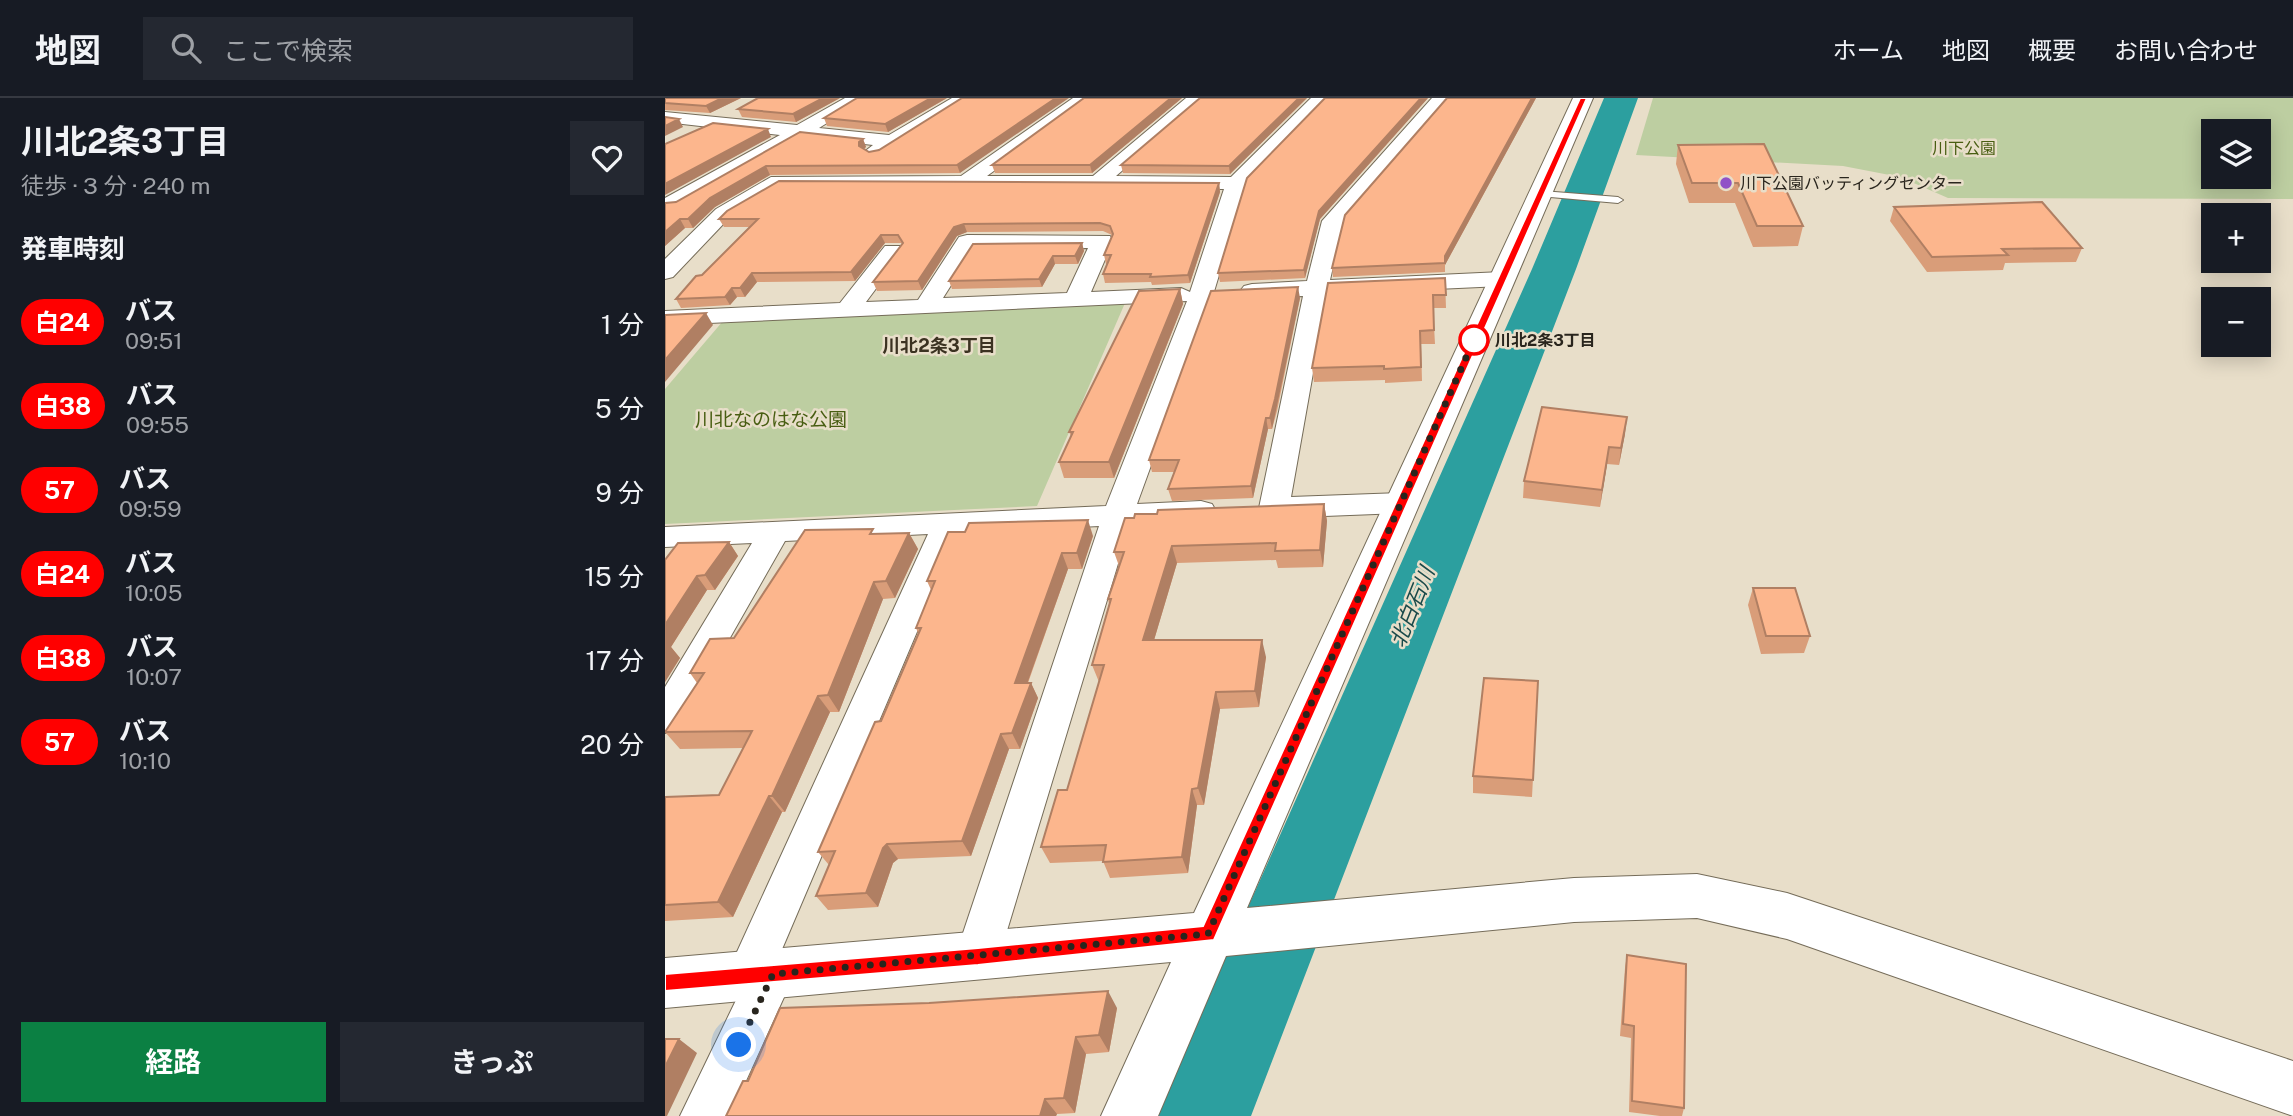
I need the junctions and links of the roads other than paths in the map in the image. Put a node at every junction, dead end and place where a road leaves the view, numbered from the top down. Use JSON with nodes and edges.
{"nodes":[{"id":1,"x":857,"y":98,"type":"edge"},
{"id":2,"x":964,"y":98,"type":"edge"},
{"id":3,"x":1084,"y":98,"type":"edge"},
{"id":4,"x":1197,"y":98,"type":"edge"},
{"id":5,"x":1321,"y":98,"type":"edge"},
{"id":6,"x":1441,"y":98,"type":"edge"},
{"id":7,"x":1583,"y":98,"type":"edge"},
{"id":8,"x":749,"y":104,"type":"edge"},
{"id":9,"x":665,"y":117,"type":"edge"},
{"id":10,"x":712,"y":122,"type":"junction"},
{"id":11,"x":797,"y":131,"type":"junction"},
{"id":12,"x":677,"y":140,"type":"edge"},
{"id":13,"x":892,"y":141,"type":"junction"},
{"id":14,"x":828,"y":181,"type":"junction"},
{"id":15,"x":965,"y":182,"type":"junction"},
{"id":16,"x":1098,"y":182,"type":"junction"},
{"id":17,"x":1236,"y":183,"type":"junction"},
{"id":18,"x":1548,"y":194,"type":"junction"},
{"id":19,"x":1618,"y":200,"type":"dead end"},
{"id":20,"x":665,"y":204,"type":"edge"},
{"id":21,"x":893,"y":251,"type":"edge"},
{"id":22,"x":665,"y":272,"type":"edge"},
{"id":23,"x":1501,"y":279,"type":"junction"},
{"id":24,"x":1317,"y":286,"type":"junction"},
{"id":25,"x":1201,"y":295,"type":"junction"},
{"id":26,"x":1076,"y":298,"type":"junction"},
{"id":27,"x":926,"y":306,"type":"junction"},
{"id":28,"x":848,"y":309,"type":"junction"},
{"id":29,"x":665,"y":318,"type":"edge"},
{"id":30,"x":1401,"y":503,"type":"junction"},
{"id":31,"x":1253,"y":509,"type":"junction"},
{"id":32,"x":1118,"y":515,"type":"junction"},
{"id":33,"x":948,"y":523,"type":"junction"},
{"id":34,"x":775,"y":531,"type":"junction"},
{"id":35,"x":665,"y":537,"type":"edge"},
{"id":36,"x":665,"y":719,"type":"edge"},
{"id":37,"x":1230,"y":932,"type":"junction"},
{"id":38,"x":978,"y":957,"type":"junction"},
{"id":39,"x":760,"y":975,"type":"junction"},
{"id":40,"x":665,"y":983,"type":"edge"},
{"id":41,"x":2293,"y":1088,"type":"edge"},
{"id":42,"x":705,"y":1116,"type":"edge"},
{"id":43,"x":1129,"y":1116,"type":"edge"}],
"edges":[{"from":1,"to":11,"type":"street"},
{"from":2,"to":13,"type":"street"},
{"from":3,"to":15,"type":"street"},
{"from":4,"to":16,"type":"street"},
{"from":5,"to":17,"type":"street"},
{"from":6,"to":24,"type":"street"},
{"from":7,"to":18,"type":"street"},
{"from":8,"to":10,"type":"street"},
{"from":9,"to":10,"type":"street"},
{"from":10,"to":11,"type":"street"},
{"from":10,"to":12,"type":"street"},
{"from":11,"to":13,"type":"street"},
{"from":11,"to":20,"type":"street"},
{"from":13,"to":14,"type":"street"},
{"from":14,"to":15,"type":"street"},
{"from":14,"to":22,"type":"street"},
{"from":15,"to":16,"type":"street"},
{"from":16,"to":17,"type":"street"},
{"from":17,"to":25,"type":"street"},
{"from":18,"to":19,"type":"lane"},
{"from":18,"to":23,"type":"street"},
{"from":21,"to":28,"type":"street"},
{"from":23,"to":24,"type":"street"},
{"from":23,"to":30,"type":"street"},
{"from":24,"to":25,"type":"street"},
{"from":24,"to":31,"type":"street"},
{"from":25,"to":26,"type":"street"},
{"from":25,"to":32,"type":"street"},
{"from":26,"to":27,"type":"street"},
{"from":26,"to":27,"type":"street"},
{"from":27,"to":28,"type":"street"},
{"from":28,"to":29,"type":"street"},
{"from":30,"to":31,"type":"street"},
{"from":30,"to":37,"type":"street"},
{"from":31,"to":32,"type":"street"},
{"from":32,"to":33,"type":"street"},
{"from":32,"to":38,"type":"street"},
{"from":33,"to":34,"type":"street"},
{"from":33,"to":39,"type":"street"},
{"from":34,"to":35,"type":"street"},
{"from":34,"to":36,"type":"street"},
{"from":37,"to":38,"type":"street"},
{"from":37,"to":41,"type":"street"},
{"from":37,"to":43,"type":"street"},
{"from":38,"to":39,"type":"street"},
{"from":39,"to":40,"type":"street"},
{"from":39,"to":42,"type":"street"}]}
